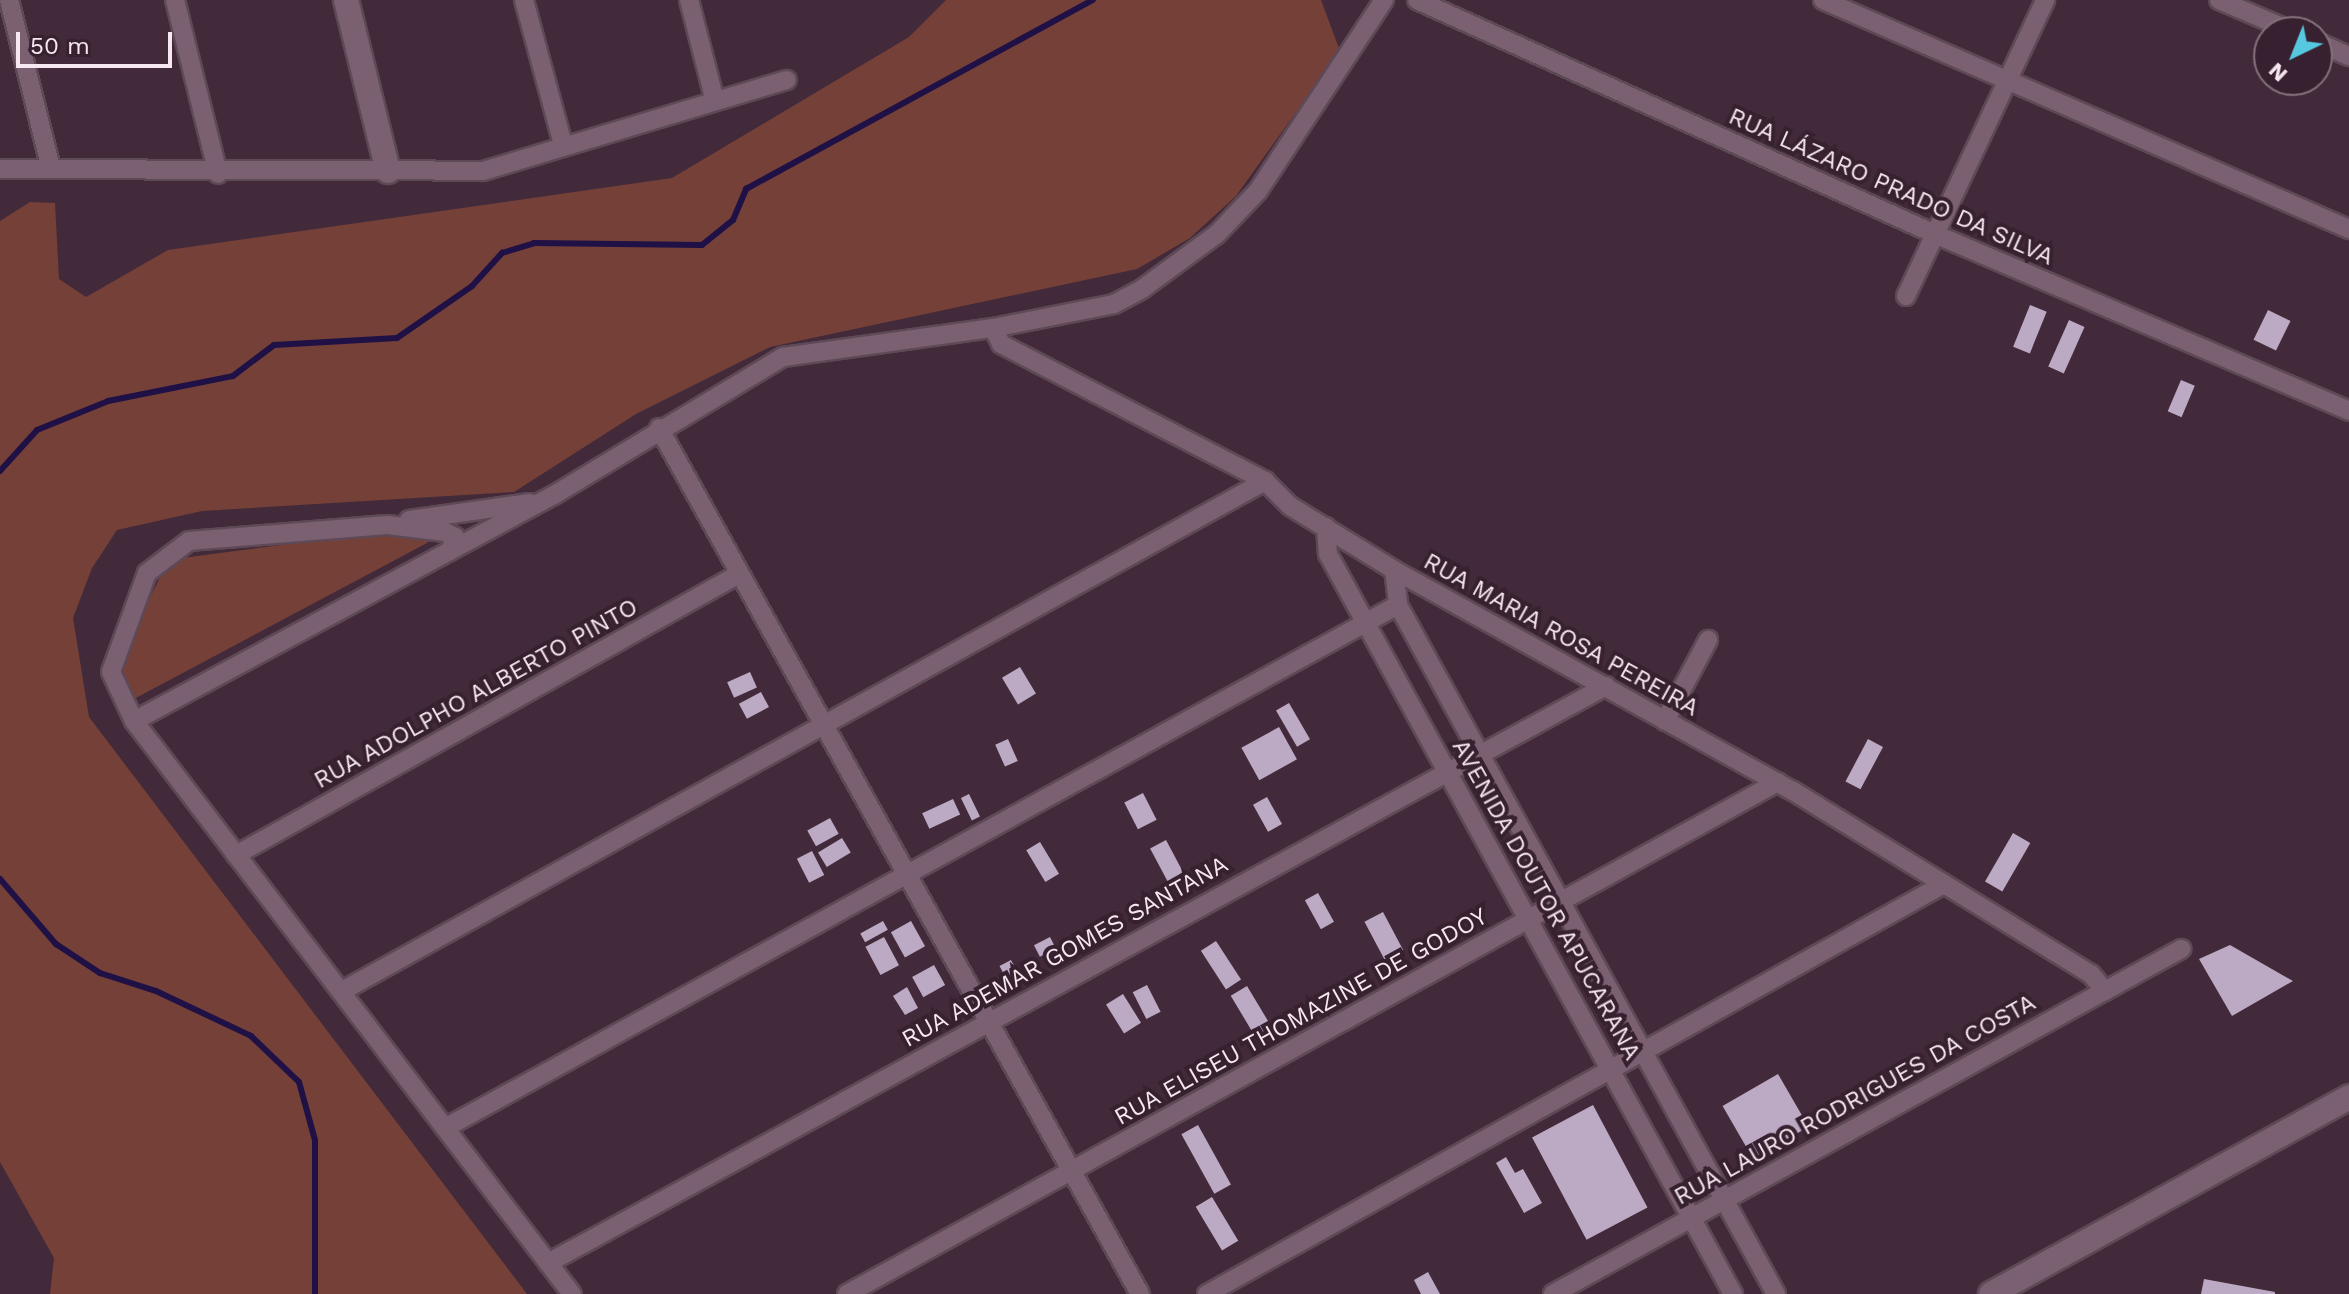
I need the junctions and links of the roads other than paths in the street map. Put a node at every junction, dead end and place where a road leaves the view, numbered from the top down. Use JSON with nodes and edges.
{"nodes":[{"id":1,"x":9,"y":0,"type":"edge"},
{"id":2,"x":175,"y":0,"type":"edge"},
{"id":3,"x":346,"y":0,"type":"edge"},
{"id":4,"x":524,"y":0,"type":"edge"},
{"id":5,"x":689,"y":0,"type":"edge"},
{"id":6,"x":1384,"y":0,"type":"edge"},
{"id":7,"x":1417,"y":0,"type":"edge"},
{"id":8,"x":1823,"y":0,"type":"edge"},
{"id":9,"x":2045,"y":0,"type":"edge"},
{"id":10,"x":2219,"y":0,"type":"edge"},
{"id":11,"x":2256,"y":16,"type":"edge"},
{"id":12,"x":787,"y":80,"type":"dead end"},
{"id":13,"x":2007,"y":84,"type":"junction"},
{"id":14,"x":715,"y":101,"type":"junction"},
{"id":15,"x":563,"y":145,"type":"junction"},
{"id":16,"x":51,"y":168,"type":"junction"},
{"id":17,"x":0,"y":169,"type":"edge"},
{"id":18,"x":388,"y":171,"type":"junction"},
{"id":19,"x":218,"y":174,"type":"junction"},
{"id":20,"x":2349,"y":229,"type":"edge"},
{"id":21,"x":1937,"y":235,"type":"junction"},
{"id":22,"x":1906,"y":296,"type":"dead end"},
{"id":23,"x":993,"y":328,"type":"junction"},
{"id":24,"x":2349,"y":411,"type":"edge"},
{"id":25,"x":659,"y":428,"type":"junction"},
{"id":26,"x":1265,"y":481,"type":"junction"},
{"id":27,"x":539,"y":503,"type":"junction"},
{"id":28,"x":387,"y":525,"type":"junction"},
{"id":29,"x":1326,"y":527,"type":"junction"},
{"id":30,"x":450,"y":551,"type":"junction"},
{"id":31,"x":1394,"y":570,"type":"junction"},
{"id":32,"x":739,"y":574,"type":"junction"},
{"id":33,"x":1398,"y":605,"type":"junction"},
{"id":34,"x":1366,"y":623,"type":"junction"},
{"id":35,"x":1708,"y":640,"type":"dead end"},
{"id":36,"x":1606,"y":686,"type":"junction"},
{"id":37,"x":134,"y":721,"type":"junction"},
{"id":38,"x":1665,"y":721,"type":"junction"},
{"id":39,"x":822,"y":727,"type":"junction"},
{"id":40,"x":1482,"y":755,"type":"junction"},
{"id":41,"x":1448,"y":770,"type":"junction"},
{"id":42,"x":1778,"y":782,"type":"junction"},
{"id":43,"x":236,"y":855,"type":"junction"},
{"id":44,"x":906,"y":875,"type":"junction"},
{"id":45,"x":1944,"y":884,"type":"junction"},
{"id":46,"x":1562,"y":901,"type":"junction"},
{"id":47,"x":1530,"y":919,"type":"junction"},
{"id":48,"x":2181,"y":949,"type":"dead end"},
{"id":49,"x":342,"y":991,"type":"junction"},
{"id":50,"x":2105,"y":991,"type":"junction"},
{"id":51,"x":988,"y":1022,"type":"junction"},
{"id":52,"x":1644,"y":1051,"type":"junction"},
{"id":53,"x":1612,"y":1069,"type":"junction"},
{"id":54,"x":2349,"y":1097,"type":"edge"},
{"id":55,"x":445,"y":1128,"type":"junction"},
{"id":56,"x":1072,"y":1171,"type":"junction"},
{"id":57,"x":1724,"y":1198,"type":"junction"},
{"id":58,"x":1689,"y":1218,"type":"junction"},
{"id":59,"x":548,"y":1263,"type":"junction"},
{"id":60,"x":572,"y":1294,"type":"edge"},
{"id":61,"x":847,"y":1294,"type":"edge"},
{"id":62,"x":1140,"y":1294,"type":"edge"},
{"id":63,"x":1207,"y":1294,"type":"edge"},
{"id":64,"x":1553,"y":1294,"type":"edge"},
{"id":65,"x":1733,"y":1294,"type":"edge"},
{"id":66,"x":1776,"y":1294,"type":"edge"},
{"id":67,"x":1991,"y":1294,"type":"edge"}],
"edges":[{"from":1,"to":16,"type":"street"},
{"from":2,"to":19,"type":"street"},
{"from":3,"to":18,"type":"street"},
{"from":4,"to":15,"type":"street"},
{"from":5,"to":14,"type":"street"},
{"from":6,"to":23,"type":"street"},
{"from":7,"to":21,"type":"street","name":"RUA LÁZARO PRADO DA SILVA"},
{"from":8,"to":13,"type":"street"},
{"from":9,"to":13,"type":"street"},
{"from":10,"to":11,"type":"street"},
{"from":12,"to":14,"type":"street"},
{"from":13,"to":20,"type":"street"},
{"from":13,"to":21,"type":"street"},
{"from":14,"to":15,"type":"street"},
{"from":15,"to":18,"type":"street"},
{"from":16,"to":17,"type":"street"},
{"from":16,"to":19,"type":"street"},
{"from":18,"to":19,"type":"street"},
{"from":21,"to":22,"type":"street"},
{"from":21,"to":24,"type":"street","name":"RUA LÁZARO PRADO DA SILVA"},
{"from":23,"to":25,"type":"street"},
{"from":23,"to":26,"type":"street","name":"RUA MARIA ROSA PEREIRA"},
{"from":25,"to":27,"type":"street"},
{"from":25,"to":32,"type":"street"},
{"from":26,"to":29,"type":"street","name":"RUA MARIA ROSA PEREIRA"},
{"from":26,"to":39,"type":"street"},
{"from":27,"to":28,"type":"street"},
{"from":27,"to":30,"type":"street"},
{"from":28,"to":30,"type":"street"},
{"from":28,"to":37,"type":"street"},
{"from":29,"to":31,"type":"street","name":"RUA MARIA ROSA PEREIRA"},
{"from":29,"to":34,"type":"street","name":"AVENIDA DOUTOR APUCARANA"},
{"from":30,"to":37,"type":"street"},
{"from":31,"to":33,"type":"street","name":"AVENIDA DOUTOR APUCARANA"},
{"from":31,"to":36,"type":"street","name":"RUA MARIA ROSA PEREIRA"},
{"from":32,"to":39,"type":"street"},
{"from":32,"to":43,"type":"street","name":"RUA ADOLPHO ALBERTO PINTO"},
{"from":33,"to":34,"type":"street"},
{"from":33,"to":40,"type":"street","name":"AVENIDA DOUTOR APUCARANA"},
{"from":34,"to":41,"type":"street","name":"AVENIDA DOUTOR APUCARANA"},
{"from":34,"to":44,"type":"street"},
{"from":35,"to":38,"type":"street"},
{"from":36,"to":38,"type":"street","name":"RUA MARIA ROSA PEREIRA"},
{"from":36,"to":40,"type":"street","name":"RUA ADEMAR GOMES SANTANA"},
{"from":37,"to":43,"type":"street"},
{"from":38,"to":42,"type":"street","name":"RUA MARIA ROSA PEREIRA"},
{"from":39,"to":44,"type":"street"},
{"from":39,"to":49,"type":"street"},
{"from":40,"to":41,"type":"street","name":"RUA ADEMAR GOMES SANTANA"},
{"from":40,"to":46,"type":"street","name":"AVENIDA DOUTOR APUCARANA"},
{"from":41,"to":47,"type":"street","name":"AVENIDA DOUTOR APUCARANA"},
{"from":41,"to":51,"type":"street","name":"RUA ADEMAR GOMES SANTANA"},
{"from":42,"to":45,"type":"street","name":"RUA MARIA ROSA PEREIRA"},
{"from":42,"to":46,"type":"street","name":"RUA ELISEU THOMAZINE DE GODOY"},
{"from":43,"to":49,"type":"street"},
{"from":44,"to":51,"type":"street"},
{"from":44,"to":55,"type":"street"},
{"from":45,"to":50,"type":"street","name":"RUA MARIA ROSA PEREIRA"},
{"from":45,"to":52,"type":"street"},
{"from":46,"to":47,"type":"street","name":"RUA ELISEU THOMAZINE DE GODOY"},
{"from":46,"to":52,"type":"street","name":"AVENIDA DOUTOR APUCARANA"},
{"from":47,"to":53,"type":"street","name":"AVENIDA DOUTOR APUCARANA"},
{"from":47,"to":56,"type":"street","name":"RUA ELISEU THOMAZINE DE GODOY"},
{"from":48,"to":50,"type":"street","name":"RUA LAURO RODRIGUES DA COSTA"},
{"from":49,"to":55,"type":"street"},
{"from":50,"to":57,"type":"street","name":"RUA LAURO RODRIGUES DA COSTA"},
{"from":51,"to":56,"type":"street"},
{"from":51,"to":59,"type":"street","name":"RUA ADEMAR GOMES SANTANA"},
{"from":52,"to":53,"type":"street"},
{"from":52,"to":57,"type":"street","name":"AVENIDA DOUTOR APUCARANA"},
{"from":53,"to":58,"type":"street","name":"AVENIDA DOUTOR APUCARANA"},
{"from":53,"to":63,"type":"street"},
{"from":54,"to":67,"type":"street"},
{"from":55,"to":59,"type":"street"},
{"from":56,"to":61,"type":"street","name":"RUA ELISEU THOMAZINE DE GODOY"},
{"from":56,"to":62,"type":"street"},
{"from":57,"to":58,"type":"street","name":"RUA LAURO RODRIGUES DA COSTA"},
{"from":57,"to":66,"type":"street","name":"AVENIDA DOUTOR APUCARANA"},
{"from":58,"to":64,"type":"street","name":"RUA LAURO RODRIGUES DA COSTA"},
{"from":58,"to":65,"type":"street","name":"AVENIDA DOUTOR APUCARANA"},
{"from":59,"to":60,"type":"street"}]}
